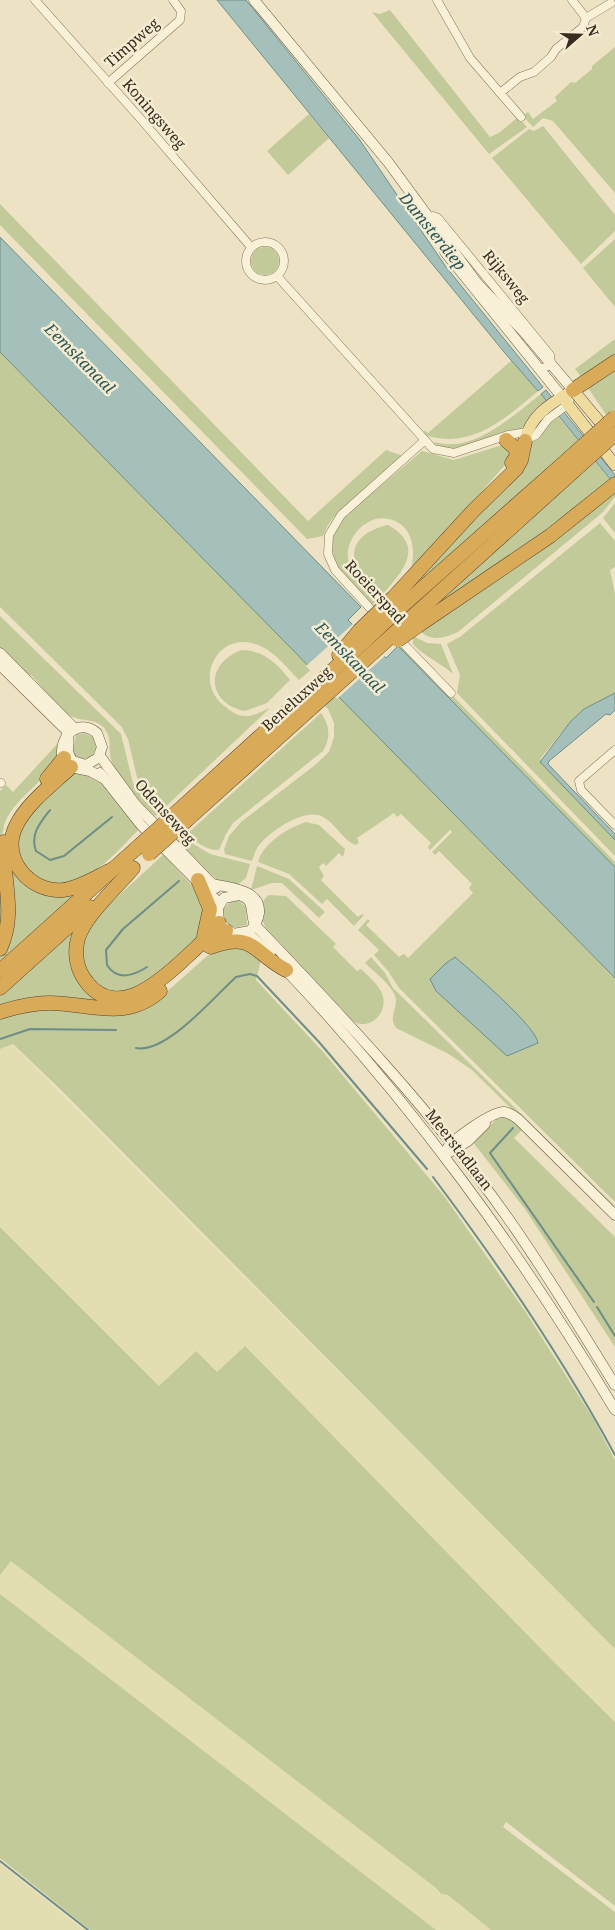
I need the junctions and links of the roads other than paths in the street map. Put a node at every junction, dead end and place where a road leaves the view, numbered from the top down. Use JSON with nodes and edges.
{"nodes":[{"id":1,"x":35,"y":0,"type":"edge"},
{"id":2,"x":173,"y":0,"type":"edge"},
{"id":3,"x":254,"y":0,"type":"edge"},
{"id":4,"x":436,"y":0,"type":"edge"},
{"id":5,"x":572,"y":0,"type":"edge"},
{"id":6,"x":611,"y":3,"type":"dead end"},
{"id":7,"x":586,"y":18,"type":"junction"},
{"id":8,"x":108,"y":83,"type":"junction"},
{"id":9,"x":500,"y":92,"type":"junction"},
{"id":10,"x":521,"y":117,"type":"dead end"},
{"id":11,"x":426,"y":220,"type":"junction"},
{"id":12,"x":251,"y":247,"type":"junction"},
{"id":13,"x":277,"y":276,"type":"junction"},
{"id":14,"x":615,"y":362,"type":"edge"},
{"id":15,"x":551,"y":365,"type":"junction"},
{"id":16,"x":540,"y":369,"type":"junction"},
{"id":17,"x":560,"y":403,"type":"junction"},
{"id":18,"x":615,"y":417,"type":"edge"},
{"id":19,"x":615,"y":434,"type":"edge"},
{"id":20,"x":526,"y":436,"type":"junction"},
{"id":21,"x":501,"y":440,"type":"junction"},
{"id":22,"x":615,"y":440,"type":"edge"},
{"id":23,"x":424,"y":441,"type":"junction"},
{"id":24,"x":615,"y":465,"type":"edge"},
{"id":25,"x":571,"y":466,"type":"junction"},
{"id":26,"x":615,"y":484,"type":"edge"},
{"id":27,"x":486,"y":498,"type":"junction"},
{"id":28,"x":397,"y":603,"type":"junction"},
{"id":29,"x":415,"y":621,"type":"junction"},
{"id":30,"x":0,"y":653,"type":"edge"},
{"id":31,"x":0,"y":665,"type":"edge"},
{"id":32,"x":451,"y":693,"type":"dead end"},
{"id":33,"x":305,"y":704,"type":"junction"},
{"id":34,"x":61,"y":721,"type":"junction"},
{"id":35,"x":69,"y":734,"type":"junction"},
{"id":36,"x":615,"y":750,"type":"edge"},
{"id":37,"x":100,"y":756,"type":"junction"},
{"id":38,"x":77,"y":764,"type":"junction"},
{"id":39,"x":106,"y":774,"type":"junction"},
{"id":40,"x":615,"y":825,"type":"edge"},
{"id":41,"x":144,"y":849,"type":"junction"},
{"id":42,"x":133,"y":868,"type":"junction"},
{"id":43,"x":113,"y":869,"type":"junction"},
{"id":44,"x":198,"y":880,"type":"junction"},
{"id":45,"x":226,"y":896,"type":"junction"},
{"id":46,"x":222,"y":927,"type":"junction"},
{"id":47,"x":252,"y":929,"type":"junction"},
{"id":48,"x":206,"y":944,"type":"junction"},
{"id":49,"x":0,"y":949,"type":"edge"},
{"id":50,"x":286,"y":970,"type":"junction"},
{"id":51,"x":0,"y":971,"type":"edge"},
{"id":52,"x":0,"y":988,"type":"edge"},
{"id":53,"x":0,"y":1012,"type":"edge"},
{"id":54,"x":453,"y":1147,"type":"junction"},
{"id":55,"x":443,"y":1154,"type":"junction"},
{"id":56,"x":615,"y":1215,"type":"edge"},
{"id":57,"x":615,"y":1385,"type":"edge"},
{"id":58,"x":615,"y":1410,"type":"edge"}],
"edges":[{"from":1,"to":8,"type":"street","name":"Koningsweg"},
{"from":2,"to":8,"type":"street","name":"Timpweg"},
{"from":3,"to":11,"type":"main road","name":"Rijksweg"},
{"from":4,"to":9,"type":"street"},
{"from":5,"to":7,"type":"street"},
{"from":6,"to":7,"type":"street"},
{"from":7,"to":9,"type":"street"},
{"from":8,"to":12,"type":"street","name":"Koningsweg"},
{"from":9,"to":10,"type":"street"},
{"from":11,"to":15,"type":"main road","name":"Rijksweg"},
{"from":11,"to":16,"type":"main road","name":"Rijksweg"},
{"from":12,"to":13,"type":"street"},
{"from":12,"to":13,"type":"street"},
{"from":13,"to":23,"type":"street"},
{"from":14,"to":17,"type":"highway"},
{"from":15,"to":16,"type":"street"},
{"from":15,"to":17,"type":"main road","name":"Rijksweg"},
{"from":16,"to":17,"type":"main road","name":"Rijksweg"},
{"from":17,"to":20,"type":"main road"},
{"from":17,"to":22,"type":"main road","name":"Rijksweg"},
{"from":17,"to":24,"type":"main road","name":"Rijksweg"},
{"from":18,"to":25,"type":"highway","bridge":true},
{"from":19,"to":25,"type":"highway","bridge":true},
{"from":20,"to":21,"type":"street"},
{"from":20,"to":27,"type":"highway"},
{"from":21,"to":23,"type":"street"},
{"from":21,"to":27,"type":"highway"},
{"from":23,"to":32,"type":"street","name":"Roeierspad"},
{"from":25,"to":28,"type":"highway"},
{"from":25,"to":29,"type":"highway"},
{"from":26,"to":29,"type":"highway"},
{"from":27,"to":28,"type":"highway"},
{"from":28,"to":33,"type":"highway","name":"Beneluxweg","bridge":true},
{"from":29,"to":33,"type":"highway","name":"Beneluxweg","bridge":true},
{"from":30,"to":34,"type":"main road"},
{"from":31,"to":34,"type":"main road"},
{"from":33,"to":41,"type":"highway","name":"Beneluxweg","bridge":true},
{"from":34,"to":35,"type":"main road"},
{"from":34,"to":39,"type":"main road"},
{"from":35,"to":37,"type":"main road"},
{"from":35,"to":38,"type":"main road"},
{"from":36,"to":40,"type":"street"},
{"from":37,"to":38,"type":"main road"},
{"from":37,"to":39,"type":"main road","name":"Odenseweg"},
{"from":38,"to":39,"type":"main road","name":"Odenseweg"},
{"from":38,"to":43,"type":"highway"},
{"from":38,"to":49,"type":"highway"},
{"from":39,"to":44,"type":"main road","name":"Odenseweg"},
{"from":39,"to":45,"type":"main road","name":"Odenseweg"},
{"from":41,"to":42,"type":"highway","name":"Beneluxweg"},
{"from":41,"to":43,"type":"highway","name":"Beneluxweg"},
{"from":42,"to":48,"type":"highway"},
{"from":42,"to":52,"type":"highway","name":"Beneluxweg"},
{"from":43,"to":51,"type":"highway","name":"Beneluxweg"},
{"from":44,"to":45,"type":"main road","name":"Odenseweg"},
{"from":44,"to":48,"type":"highway"},
{"from":45,"to":46,"type":"main road"},
{"from":45,"to":47,"type":"main road"},
{"from":46,"to":47,"type":"main road"},
{"from":46,"to":48,"type":"highway"},
{"from":47,"to":50,"type":"main road","name":"Meerstadlaan"},
{"from":47,"to":54,"type":"main road","name":"Meerstadlaan"},
{"from":48,"to":50,"type":"highway"},
{"from":48,"to":53,"type":"highway"},
{"from":50,"to":55,"type":"main road","name":"Meerstadlaan"},
{"from":54,"to":55,"type":"main road"},
{"from":54,"to":56,"type":"main road"},
{"from":54,"to":57,"type":"main road","name":"Meerstadlaan"},
{"from":55,"to":58,"type":"main road","name":"Meerstadlaan"}]}
